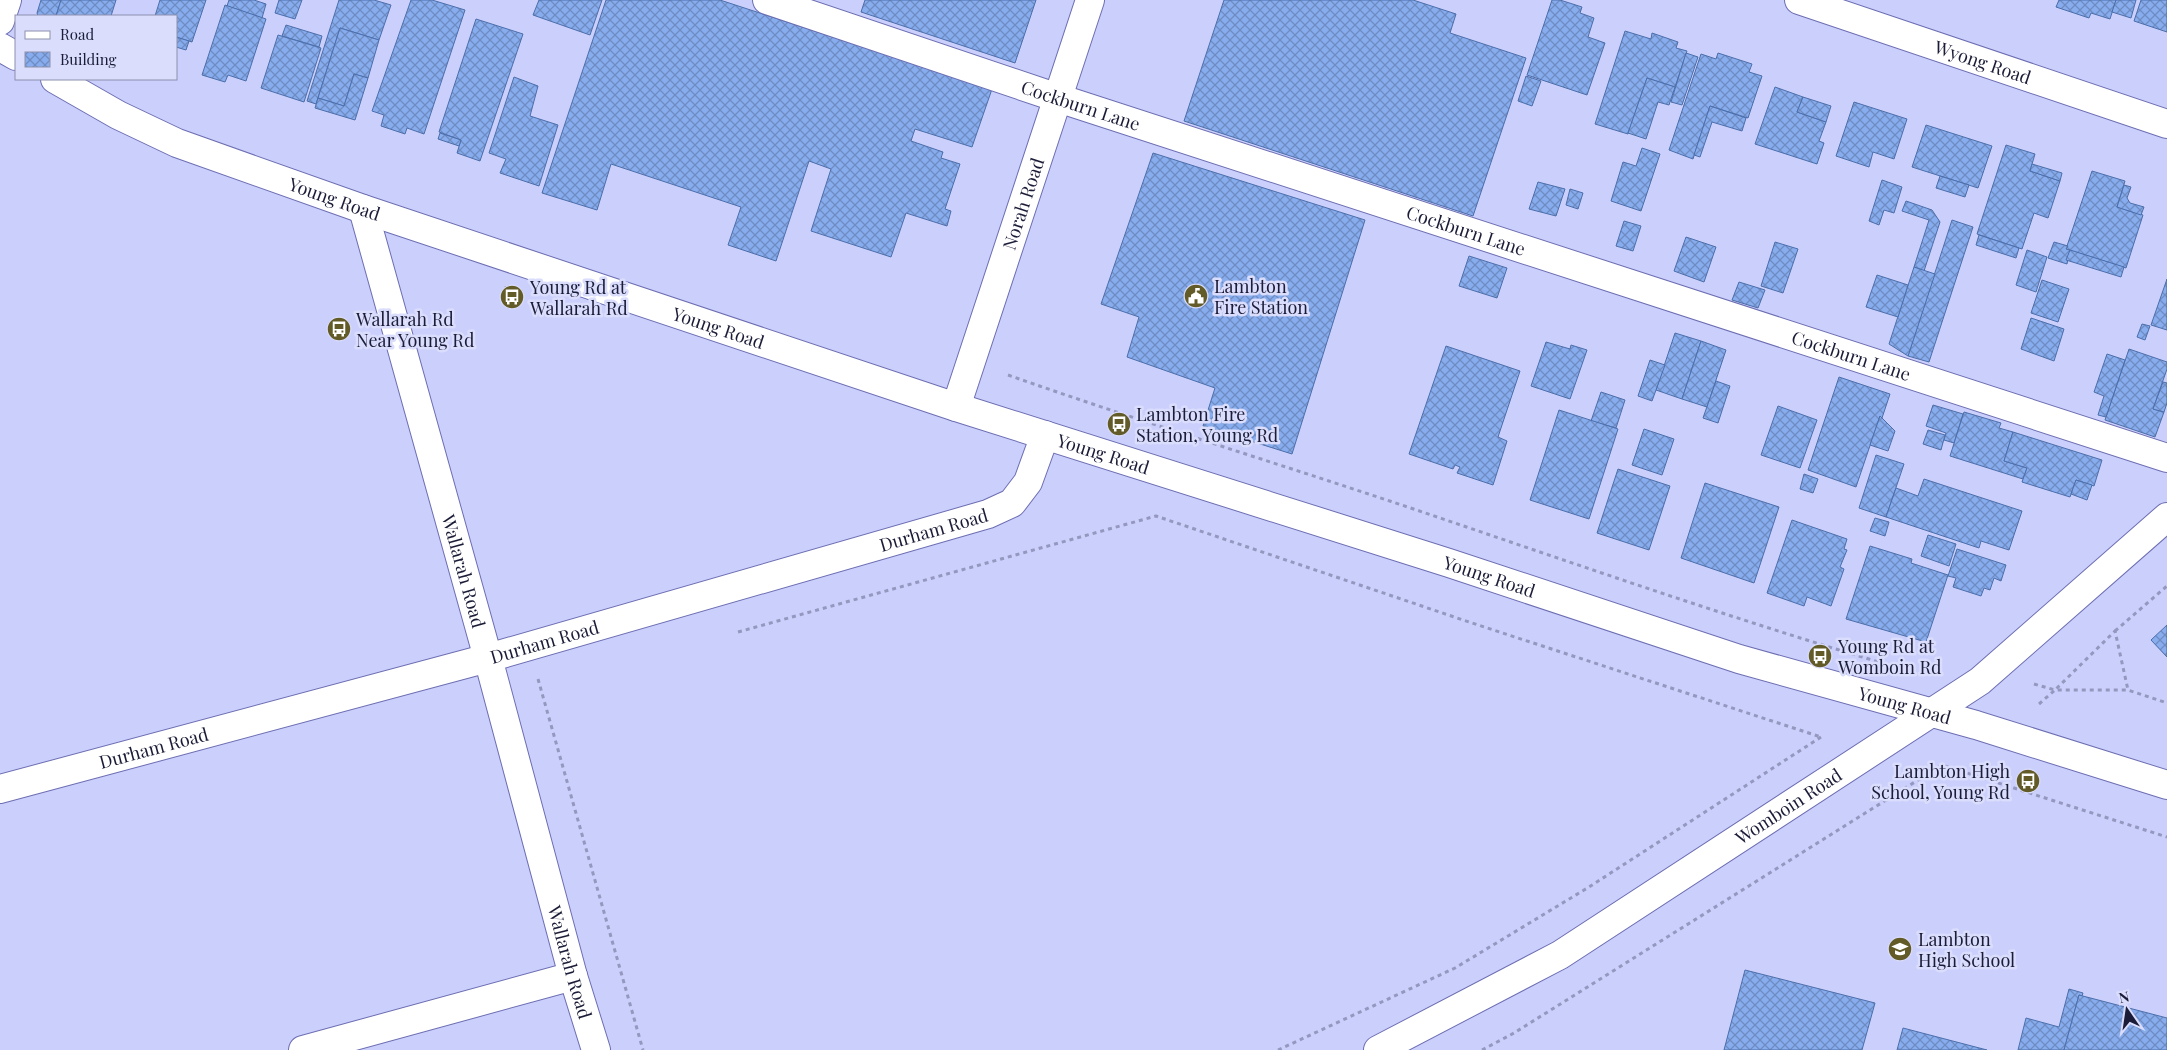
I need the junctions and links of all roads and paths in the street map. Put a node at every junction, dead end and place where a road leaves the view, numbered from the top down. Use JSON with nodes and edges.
{"nodes":[{"id":1,"x":7,"y":0,"type":"edge"},
{"id":2,"x":767,"y":0,"type":"edge"},
{"id":3,"x":1090,"y":0,"type":"edge"},
{"id":4,"x":1799,"y":0,"type":"edge"},
{"id":5,"x":0,"y":21,"type":"edge"},
{"id":6,"x":0,"y":47,"type":"edge"},
{"id":7,"x":15,"y":55,"type":"edge"},
{"id":8,"x":57,"y":80,"type":"edge"},
{"id":9,"x":1058,"y":98,"type":"junction"},
{"id":10,"x":2167,"y":124,"type":"edge"},
{"id":11,"x":363,"y":209,"type":"junction"},
{"id":12,"x":1008,"y":375,"type":"dead end"},
{"id":13,"x":956,"y":407,"type":"junction"},
{"id":14,"x":1045,"y":435,"type":"junction"},
{"id":15,"x":2167,"y":458,"type":"edge"},
{"id":16,"x":2167,"y":517,"type":"edge"},
{"id":17,"x":2167,"y":586,"type":"edge"},
{"id":18,"x":2115,"y":631,"type":"junction"},
{"id":19,"x":738,"y":632,"type":"dead end"},
{"id":20,"x":488,"y":658,"type":"junction"},
{"id":21,"x":1894,"y":667,"type":"dead end"},
{"id":22,"x":538,"y":679,"type":"dead end"},
{"id":23,"x":2034,"y":684,"type":"dead end"},
{"id":24,"x":2055,"y":690,"type":"junction"},
{"id":25,"x":2128,"y":690,"type":"junction"},
{"id":26,"x":2167,"y":703,"type":"edge"},
{"id":27,"x":2039,"y":704,"type":"dead end"},
{"id":28,"x":1931,"y":712,"type":"junction"},
{"id":29,"x":2167,"y":785,"type":"edge"},
{"id":30,"x":0,"y":789,"type":"edge"},
{"id":31,"x":2167,"y":837,"type":"edge"},
{"id":32,"x":573,"y":976,"type":"junction"},
{"id":33,"x":303,"y":1050,"type":"edge"},
{"id":34,"x":596,"y":1050,"type":"edge"},
{"id":35,"x":643,"y":1050,"type":"edge"},
{"id":36,"x":1278,"y":1050,"type":"edge"},
{"id":37,"x":1378,"y":1050,"type":"edge"},
{"id":38,"x":1482,"y":1050,"type":"edge"}],
"edges":[{"from":1,"to":5,"type":"street"},
{"from":2,"to":9,"type":"street","name":"Cockburn Lane"},
{"from":3,"to":9,"type":"street","name":"Norah Road"},
{"from":4,"to":10,"type":"street","name":"Wyong Road"},
{"from":6,"to":7,"type":"street"},
{"from":8,"to":11,"type":"street","name":"Young Road"},
{"from":9,"to":13,"type":"street","name":"Norah Road"},
{"from":9,"to":15,"type":"street","name":"Cockburn Lane"},
{"from":11,"to":13,"type":"street","name":"Young Road"},
{"from":11,"to":20,"type":"street","name":"Wallarah Road"},
{"from":12,"to":21,"type":"path"},
{"from":13,"to":14,"type":"street","name":"Young Road"},
{"from":14,"to":20,"type":"street","name":"Durham Road"},
{"from":14,"to":28,"type":"street","name":"Young Road"},
{"from":16,"to":28,"type":"street","name":"Womboin Road"},
{"from":17,"to":18,"type":"path"},
{"from":18,"to":24,"type":"path"},
{"from":18,"to":25,"type":"path"},
{"from":19,"to":36,"type":"path"},
{"from":20,"to":30,"type":"street","name":"Durham Road"},
{"from":20,"to":32,"type":"street","name":"Wallarah Road"},
{"from":22,"to":35,"type":"path"},
{"from":23,"to":24,"type":"path"},
{"from":24,"to":25,"type":"path"},
{"from":24,"to":27,"type":"path"},
{"from":25,"to":26,"type":"path"},
{"from":28,"to":29,"type":"street","name":"Young Road"},
{"from":28,"to":37,"type":"street","name":"Womboin Road"},
{"from":31,"to":38,"type":"path"},
{"from":32,"to":33,"type":"street"},
{"from":32,"to":34,"type":"street","name":"Wallarah Road"}]}
